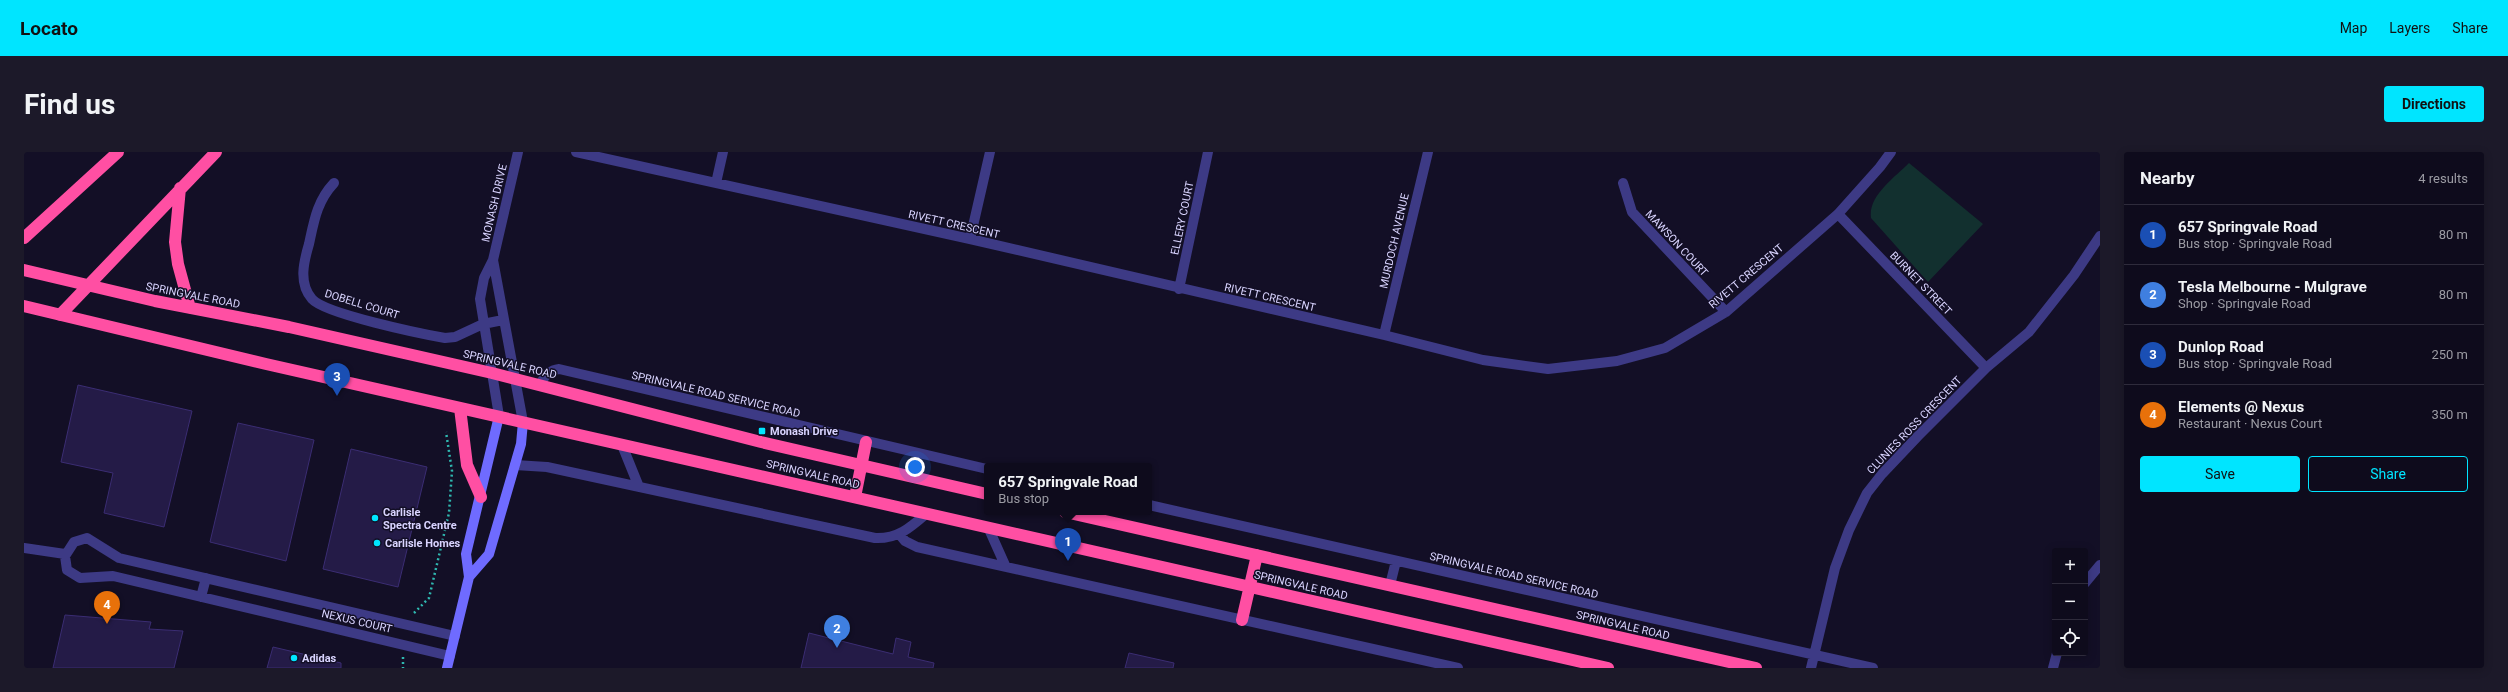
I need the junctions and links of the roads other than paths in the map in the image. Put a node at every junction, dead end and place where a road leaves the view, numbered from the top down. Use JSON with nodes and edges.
{"nodes":[{"id":1,"x":118,"y":152,"type":"edge"},
{"id":2,"x":216,"y":152,"type":"edge"},
{"id":3,"x":518,"y":152,"type":"edge"},
{"id":4,"x":576,"y":152,"type":"edge"},
{"id":5,"x":723,"y":152,"type":"edge"},
{"id":6,"x":990,"y":152,"type":"edge"},
{"id":7,"x":1208,"y":152,"type":"edge"},
{"id":8,"x":1428,"y":152,"type":"edge"},
{"id":9,"x":1891,"y":152,"type":"edge"},
{"id":10,"x":334,"y":183,"type":"dead end"},
{"id":11,"x":716,"y":183,"type":"junction"},
{"id":12,"x":1622,"y":183,"type":"dead end"},
{"id":13,"x":180,"y":188,"type":"junction"},
{"id":14,"x":1838,"y":214,"type":"junction"},
{"id":15,"x":2100,"y":236,"type":"edge"},
{"id":16,"x":24,"y":238,"type":"edge"},
{"id":17,"x":970,"y":239,"type":"junction"},
{"id":18,"x":493,"y":260,"type":"junction"},
{"id":19,"x":24,"y":270,"type":"edge"},
{"id":20,"x":89,"y":285,"type":"junction"},
{"id":21,"x":1179,"y":289,"type":"junction"},
{"id":22,"x":30,"y":308,"type":"edge"},
{"id":23,"x":190,"y":308,"type":"junction"},
{"id":24,"x":1726,"y":312,"type":"junction"},
{"id":25,"x":60,"y":315,"type":"junction"},
{"id":26,"x":502,"y":320,"type":"junction"},
{"id":27,"x":483,"y":324,"type":"junction"},
{"id":28,"x":1384,"y":335,"type":"junction"},
{"id":29,"x":1986,"y":368,"type":"junction"},
{"id":30,"x":492,"y":373,"type":"junction"},
{"id":31,"x":513,"y":378,"type":"junction"},
{"id":32,"x":540,"y":385,"type":"junction"},
{"id":33,"x":460,"y":408,"type":"junction"},
{"id":34,"x":499,"y":416,"type":"junction"},
{"id":35,"x":523,"y":422,"type":"junction"},
{"id":36,"x":866,"y":442,"type":"junction"},
{"id":37,"x":622,"y":445,"type":"junction"},
{"id":38,"x":515,"y":465,"type":"junction"},
{"id":39,"x":861,"y":465,"type":"junction"},
{"id":40,"x":984,"y":468,"type":"edge"},
{"id":41,"x":639,"y":487,"type":"junction"},
{"id":42,"x":984,"y":493,"type":"edge"},
{"id":43,"x":481,"y":497,"type":"junction"},
{"id":44,"x":855,"y":497,"type":"junction"},
{"id":45,"x":1152,"y":506,"type":"edge"},
{"id":46,"x":927,"y":513,"type":"junction"},
{"id":47,"x":1078,"y":515,"type":"edge"},
{"id":48,"x":988,"y":527,"type":"junction"},
{"id":49,"x":900,"y":534,"type":"junction"},
{"id":50,"x":24,"y":548,"type":"edge"},
{"id":51,"x":65,"y":554,"type":"junction"},
{"id":52,"x":1257,"y":555,"type":"junction"},
{"id":53,"x":1396,"y":561,"type":"junction"},
{"id":54,"x":2100,"y":565,"type":"edge"},
{"id":55,"x":1006,"y":566,"type":"junction"},
{"id":56,"x":469,"y":577,"type":"junction"},
{"id":57,"x":206,"y":578,"type":"junction"},
{"id":58,"x":2088,"y":579,"type":"edge"},
{"id":59,"x":1390,"y":585,"type":"junction"},
{"id":60,"x":1250,"y":587,"type":"junction"},
{"id":61,"x":262,"y":592,"type":"junction"},
{"id":62,"x":201,"y":597,"type":"junction"},
{"id":63,"x":257,"y":610,"type":"junction"},
{"id":64,"x":1242,"y":620,"type":"junction"},
{"id":65,"x":455,"y":636,"type":"junction"},
{"id":66,"x":1814,"y":655,"type":"junction"},
{"id":67,"x":450,"y":656,"type":"junction"},
{"id":68,"x":2056,"y":656,"type":"edge"},
{"id":69,"x":447,"y":668,"type":"edge"},
{"id":70,"x":1458,"y":668,"type":"edge"},
{"id":71,"x":1608,"y":668,"type":"edge"},
{"id":72,"x":1756,"y":668,"type":"edge"},
{"id":73,"x":1812,"y":668,"type":"edge"},
{"id":74,"x":1874,"y":668,"type":"edge"},
{"id":75,"x":2053,"y":668,"type":"edge"}],
"edges":[{"from":1,"to":16,"type":"highway"},
{"from":2,"to":13,"type":"highway"},
{"from":3,"to":18,"type":"street","name":"MONASH DRIVE"},
{"from":4,"to":11,"type":"street","name":"RIVETT CRESCENT"},
{"from":5,"to":11,"type":"street"},
{"from":6,"to":17,"type":"street"},
{"from":7,"to":21,"type":"street","name":"ELLERY COURT"},
{"from":8,"to":28,"type":"street","name":"MURDOCH AVENUE"},
{"from":9,"to":14,"type":"street","name":"RIVETT CRESCENT"},
{"from":10,"to":27,"type":"street","name":"DOBELL COURT"},
{"from":11,"to":17,"type":"street","name":"RIVETT CRESCENT"},
{"from":12,"to":24,"type":"street","name":"MAWSON COURT"},
{"from":13,"to":20,"type":"highway"},
{"from":13,"to":23,"type":"highway"},
{"from":14,"to":24,"type":"street","name":"RIVETT CRESCENT"},
{"from":14,"to":29,"type":"street","name":"BURNET STREET"},
{"from":15,"to":29,"type":"street","name":"CLUNIES ROSS CRESCENT"},
{"from":17,"to":21,"type":"street","name":"RIVETT CRESCENT"},
{"from":18,"to":26,"type":"street","name":"MONASH DRIVE"},
{"from":18,"to":27,"type":"street","name":"MONASH DRIVE"},
{"from":19,"to":20,"type":"highway","name":"SPRINGVALE ROAD"},
{"from":20,"to":23,"type":"highway","name":"SPRINGVALE ROAD"},
{"from":20,"to":25,"type":"highway"},
{"from":21,"to":28,"type":"street","name":"RIVETT CRESCENT"},
{"from":22,"to":25,"type":"highway","name":"SPRINGVALE ROAD"},
{"from":23,"to":30,"type":"highway","name":"SPRINGVALE ROAD"},
{"from":24,"to":28,"type":"street","name":"RIVETT CRESCENT"},
{"from":25,"to":33,"type":"highway","name":"SPRINGVALE ROAD"},
{"from":26,"to":27,"type":"street","name":"DOBELL COURT"},
{"from":26,"to":31,"type":"street","name":"MONASH DRIVE"},
{"from":27,"to":30,"type":"street","name":"MONASH DRIVE"},
{"from":29,"to":66,"type":"street","name":"CLUNIES ROSS CRESCENT"},
{"from":30,"to":31,"type":"highway","name":"SPRINGVALE ROAD"},
{"from":30,"to":34,"type":"street","name":"MONASH DRIVE"},
{"from":31,"to":32,"type":"highway","name":"SPRINGVALE ROAD"},
{"from":31,"to":35,"type":"street","name":"MONASH DRIVE"},
{"from":32,"to":36,"type":"street","name":"SPRINGVALE ROAD SERVICE ROAD"},
{"from":32,"to":39,"type":"highway","name":"SPRINGVALE ROAD"},
{"from":33,"to":34,"type":"highway","name":"SPRINGVALE ROAD"},
{"from":33,"to":43,"type":"highway"},
{"from":34,"to":35,"type":"highway","name":"SPRINGVALE ROAD"},
{"from":34,"to":43,"type":"street"},
{"from":35,"to":37,"type":"highway","name":"SPRINGVALE ROAD"},
{"from":35,"to":38,"type":"street"},
{"from":36,"to":39,"type":"highway"},
{"from":36,"to":40,"type":"street","name":"SPRINGVALE ROAD SERVICE ROAD"},
{"from":37,"to":41,"type":"street"},
{"from":37,"to":44,"type":"highway","name":"SPRINGVALE ROAD"},
{"from":38,"to":41,"type":"street"},
{"from":38,"to":56,"type":"street"},
{"from":39,"to":42,"type":"highway","name":"SPRINGVALE ROAD"},
{"from":39,"to":44,"type":"highway"},
{"from":41,"to":49,"type":"street"},
{"from":43,"to":56,"type":"street"},
{"from":44,"to":46,"type":"highway","name":"SPRINGVALE ROAD"},
{"from":45,"to":53,"type":"street","name":"SPRINGVALE ROAD SERVICE ROAD"},
{"from":46,"to":48,"type":"highway","name":"SPRINGVALE ROAD"},
{"from":46,"to":49,"type":"street"},
{"from":47,"to":52,"type":"highway","name":"SPRINGVALE ROAD"},
{"from":48,"to":55,"type":"street"},
{"from":48,"to":60,"type":"highway","name":"SPRINGVALE ROAD"},
{"from":49,"to":55,"type":"street"},
{"from":50,"to":51,"type":"street"},
{"from":51,"to":57,"type":"street","name":"NEXUS COURT"},
{"from":51,"to":62,"type":"street","name":"NEXUS COURT"},
{"from":52,"to":59,"type":"highway","name":"SPRINGVALE ROAD"},
{"from":52,"to":60,"type":"highway"},
{"from":53,"to":59,"type":"street"},
{"from":53,"to":66,"type":"street","name":"SPRINGVALE ROAD SERVICE ROAD"},
{"from":54,"to":58,"type":"street"},
{"from":55,"to":64,"type":"street"},
{"from":56,"to":65,"type":"street"},
{"from":57,"to":61,"type":"street","name":"NEXUS COURT"},
{"from":57,"to":62,"type":"street"},
{"from":59,"to":72,"type":"highway","name":"SPRINGVALE ROAD"},
{"from":60,"to":64,"type":"highway"},
{"from":60,"to":71,"type":"highway","name":"SPRINGVALE ROAD"},
{"from":61,"to":63,"type":"street"},
{"from":61,"to":65,"type":"street","name":"NEXUS COURT"},
{"from":62,"to":63,"type":"street","name":"NEXUS COURT"},
{"from":63,"to":67,"type":"street","name":"NEXUS COURT"},
{"from":64,"to":70,"type":"street"},
{"from":65,"to":67,"type":"street"},
{"from":66,"to":73,"type":"street","name":"CLUNIES ROSS CRESCENT"},
{"from":66,"to":74,"type":"street","name":"SPRINGVALE ROAD SERVICE ROAD"},
{"from":67,"to":69,"type":"street"},
{"from":68,"to":75,"type":"street"}]}
